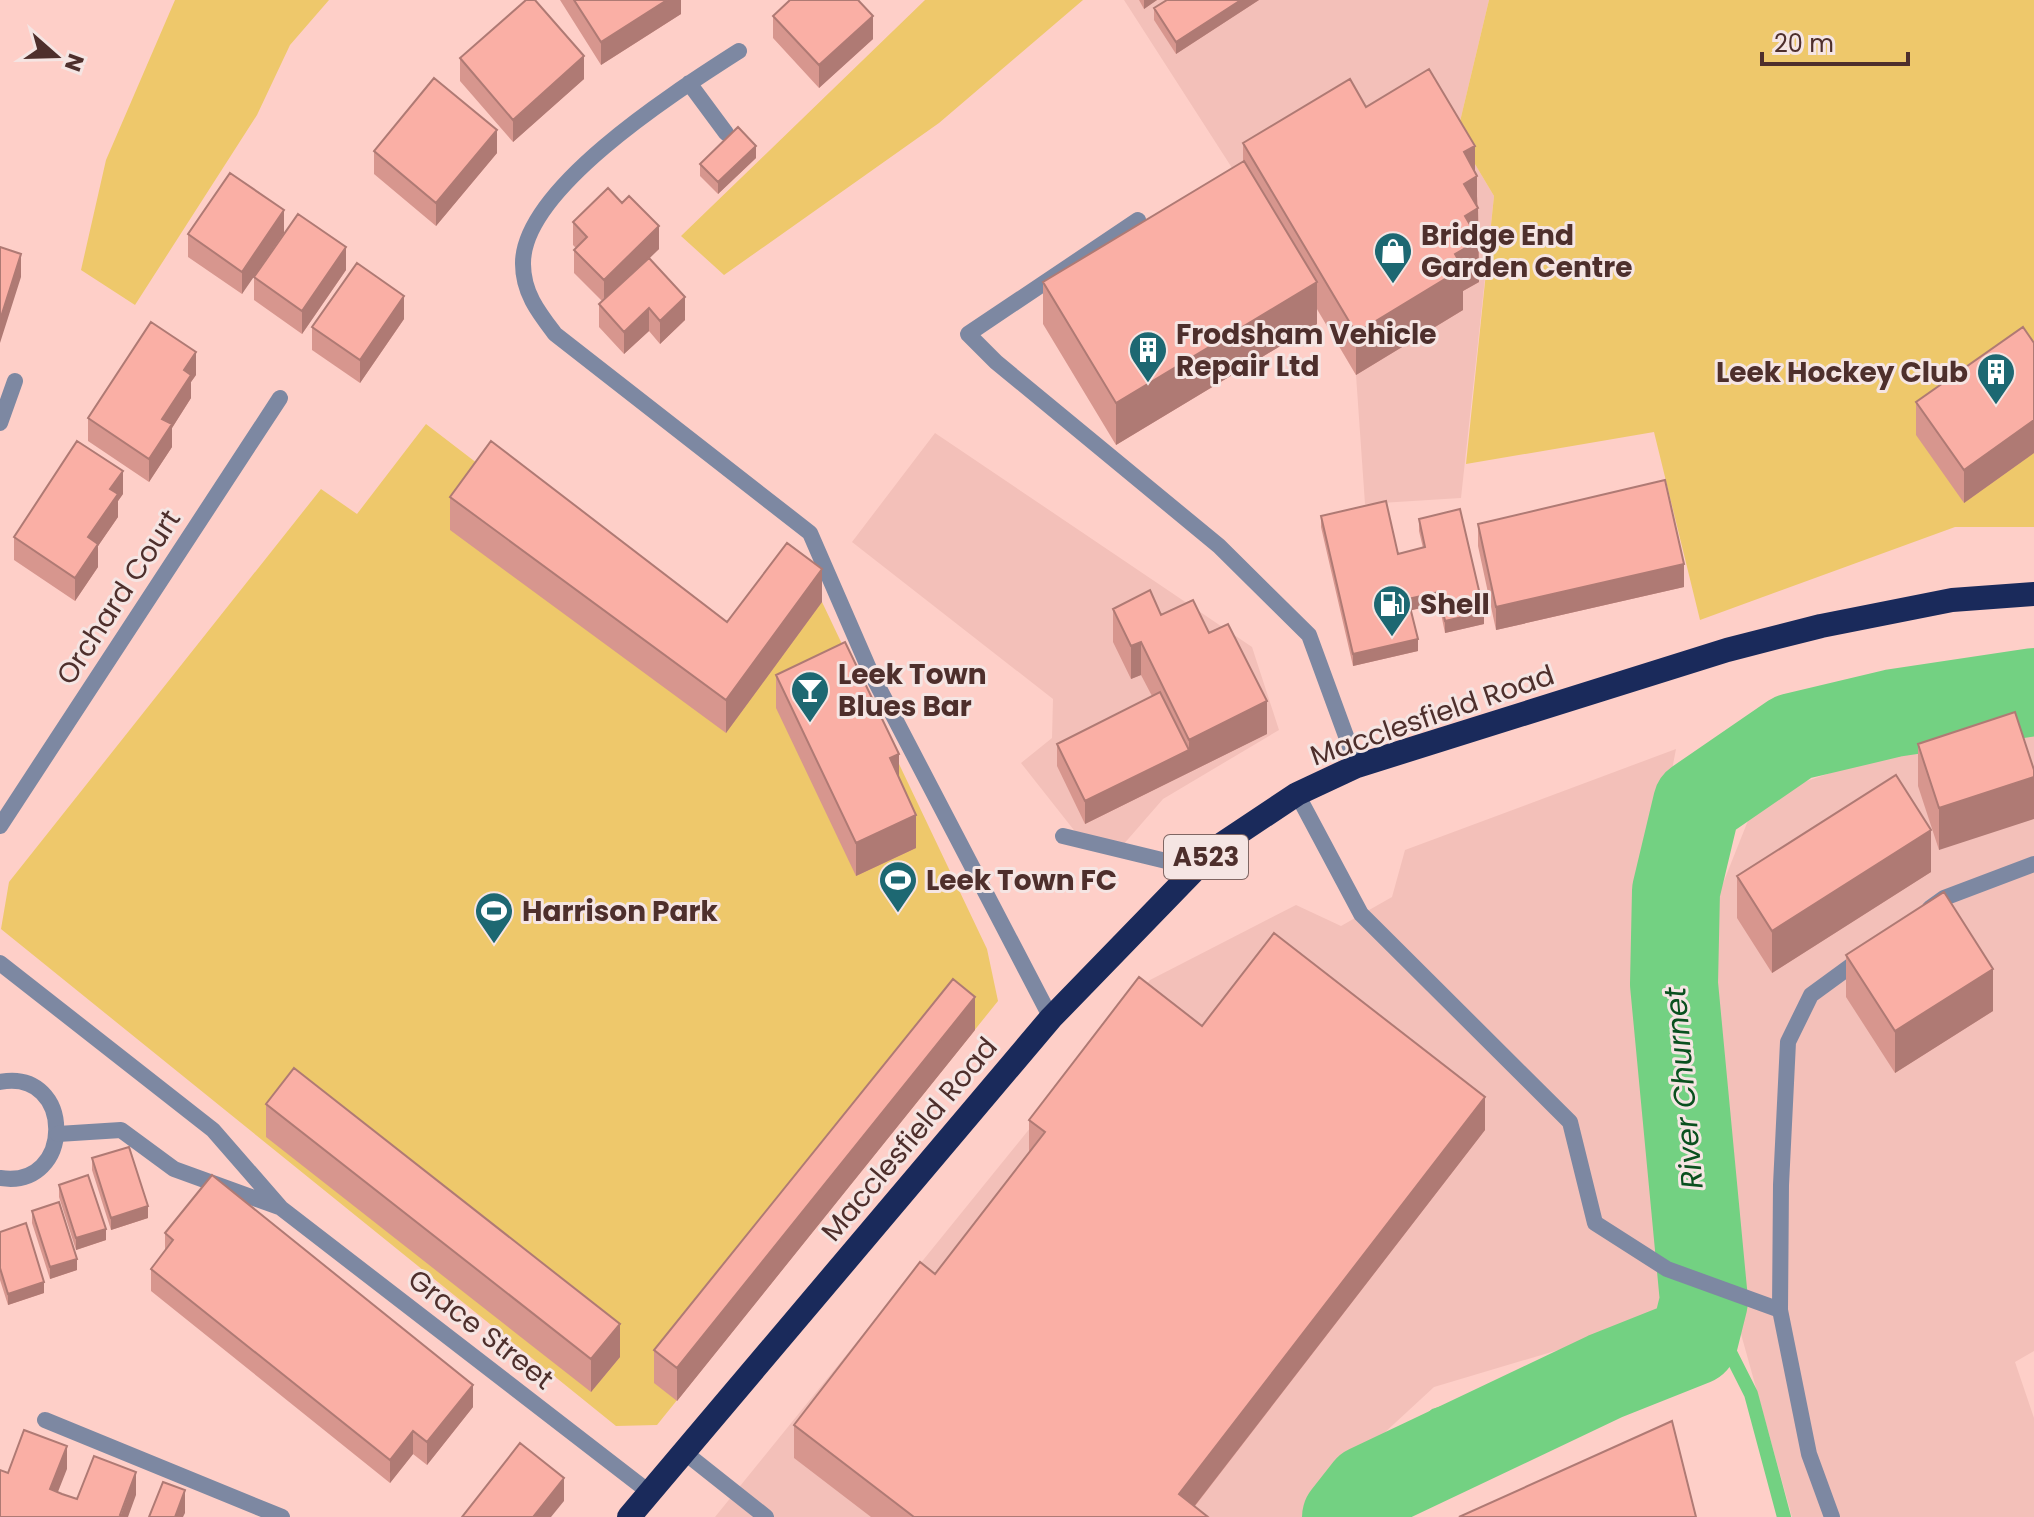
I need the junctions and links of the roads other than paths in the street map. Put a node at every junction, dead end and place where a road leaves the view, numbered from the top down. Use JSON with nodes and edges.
{"nodes":[{"id":1,"x":739,"y":51,"type":"dead end"},
{"id":2,"x":689,"y":83,"type":"junction"},
{"id":3,"x":726,"y":133,"type":"dead end"},
{"id":4,"x":1138,"y":220,"type":"dead end"},
{"id":5,"x":15,"y":381,"type":"dead end"},
{"id":6,"x":280,"y":398,"type":"dead end"},
{"id":7,"x":0,"y":423,"type":"edge"},
{"id":8,"x":2034,"y":594,"type":"edge"},
{"id":9,"x":1357,"y":766,"type":"junction"},
{"id":10,"x":1297,"y":794,"type":"junction"},
{"id":11,"x":0,"y":826,"type":"edge"},
{"id":12,"x":1063,"y":836,"type":"dead end"},
{"id":13,"x":2034,"y":864,"type":"edge"},
{"id":14,"x":1195,"y":868,"type":"junction"},
{"id":15,"x":1919,"y":916,"type":"edge"},
{"id":16,"x":1882,"y":943,"type":"edge"},
{"id":17,"x":0,"y":963,"type":"edge"},
{"id":18,"x":1051,"y":1018,"type":"junction"},
{"id":19,"x":0,"y":1082,"type":"edge"},
{"id":20,"x":58,"y":1134,"type":"junction"},
{"id":21,"x":0,"y":1178,"type":"edge"},
{"id":22,"x":281,"y":1208,"type":"junction"},
{"id":23,"x":1780,"y":1310,"type":"junction"},
{"id":24,"x":45,"y":1420,"type":"dead end"},
{"id":25,"x":684,"y":1452,"type":"junction"},
{"id":26,"x":649,"y":1492,"type":"junction"},
{"id":27,"x":282,"y":1517,"type":"edge"},
{"id":28,"x":629,"y":1517,"type":"edge"},
{"id":29,"x":766,"y":1517,"type":"edge"},
{"id":30,"x":1832,"y":1517,"type":"edge"}],
"edges":[{"from":1,"to":2,"type":"street"},
{"from":2,"to":3,"type":"street"},
{"from":2,"to":18,"type":"street"},
{"from":4,"to":9,"type":"street"},
{"from":5,"to":7,"type":"street"},
{"from":6,"to":11,"type":"street","name":"Orchard Court"},
{"from":8,"to":9,"type":"highway","name":"Macclesfield Road","number":"A523"},
{"from":9,"to":10,"type":"highway","name":"Macclesfield Road","number":"A523"},
{"from":10,"to":14,"type":"highway","name":"Macclesfield Road","number":"A523"},
{"from":10,"to":23,"type":"street"},
{"from":12,"to":14,"type":"street"},
{"from":13,"to":15,"type":"street"},
{"from":14,"to":18,"type":"highway","name":"Macclesfield Road","number":"A523"},
{"from":16,"to":23,"type":"street"},
{"from":17,"to":22,"type":"street"},
{"from":18,"to":25,"type":"highway","name":"Macclesfield Road","number":"A523"},
{"from":19,"to":20,"type":"street"},
{"from":20,"to":21,"type":"street"},
{"from":20,"to":22,"type":"street"},
{"from":22,"to":26,"type":"street","name":"Grace Street"},
{"from":23,"to":30,"type":"street"},
{"from":24,"to":27,"type":"street"},
{"from":25,"to":26,"type":"highway","name":"Macclesfield Road","number":"A523"},
{"from":25,"to":29,"type":"street"},
{"from":26,"to":28,"type":"highway","name":"Macclesfield Road","number":"A523"}]}
